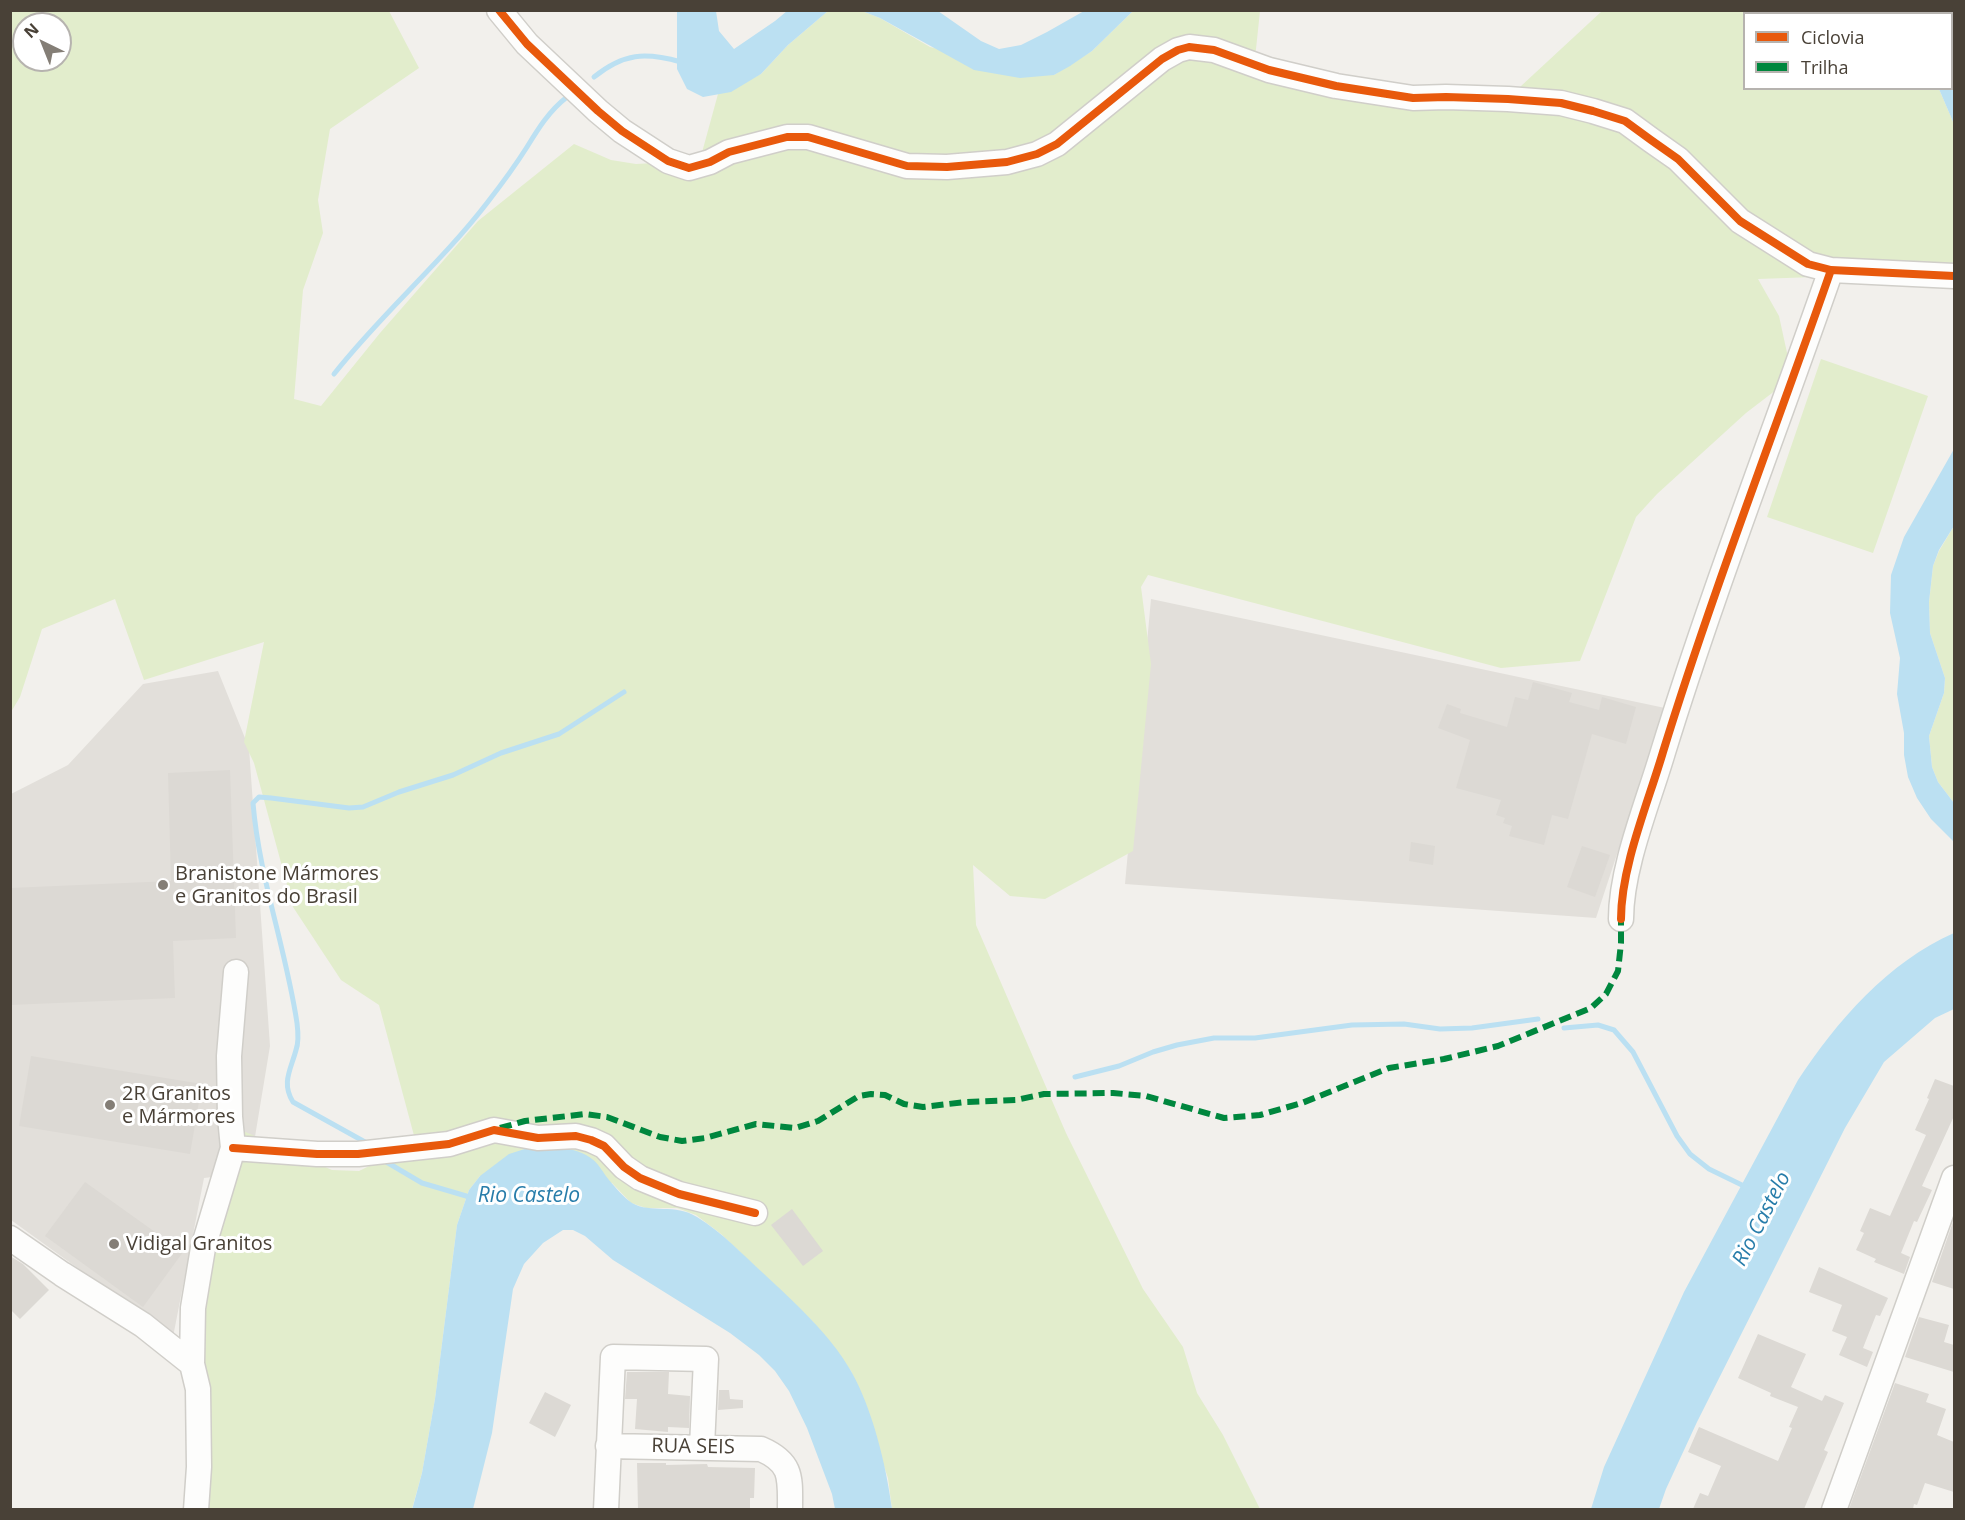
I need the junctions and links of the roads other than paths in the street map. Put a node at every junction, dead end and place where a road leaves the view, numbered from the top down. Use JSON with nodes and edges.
{"nodes":[{"id":1,"x":499,"y":10,"type":"edge"},
{"id":2,"x":1831,"y":270,"type":"junction"},
{"id":3,"x":1954,"y":276,"type":"edge"},
{"id":4,"x":1621,"y":920,"type":"dead end"},
{"id":5,"x":236,"y":972,"type":"dead end"},
{"id":6,"x":233,"y":1148,"type":"junction"},
{"id":7,"x":1954,"y":1178,"type":"edge"},
{"id":8,"x":755,"y":1213,"type":"dead end"},
{"id":9,"x":10,"y":1238,"type":"edge"},
{"id":10,"x":192,"y":1364,"type":"junction"},
{"id":11,"x":608,"y":1446,"type":"junction"},
{"id":12,"x":702,"y":1446,"type":"junction"},
{"id":13,"x":196,"y":1509,"type":"edge"},
{"id":14,"x":606,"y":1509,"type":"edge"},
{"id":15,"x":790,"y":1509,"type":"edge"},
{"id":16,"x":1834,"y":1509,"type":"edge"}],
"edges":[{"from":1,"to":2,"type":"street"},
{"from":2,"to":3,"type":"street"},
{"from":2,"to":4,"type":"street"},
{"from":5,"to":6,"type":"street"},
{"from":6,"to":8,"type":"street"},
{"from":6,"to":10,"type":"street"},
{"from":7,"to":16,"type":"street"},
{"from":9,"to":10,"type":"street"},
{"from":10,"to":13,"type":"street"},
{"from":11,"to":12,"type":"street","name":"RUA SEIS"},
{"from":11,"to":12,"type":"street"},
{"from":11,"to":14,"type":"street"},
{"from":12,"to":15,"type":"street","name":"RUA SEIS"}]}
